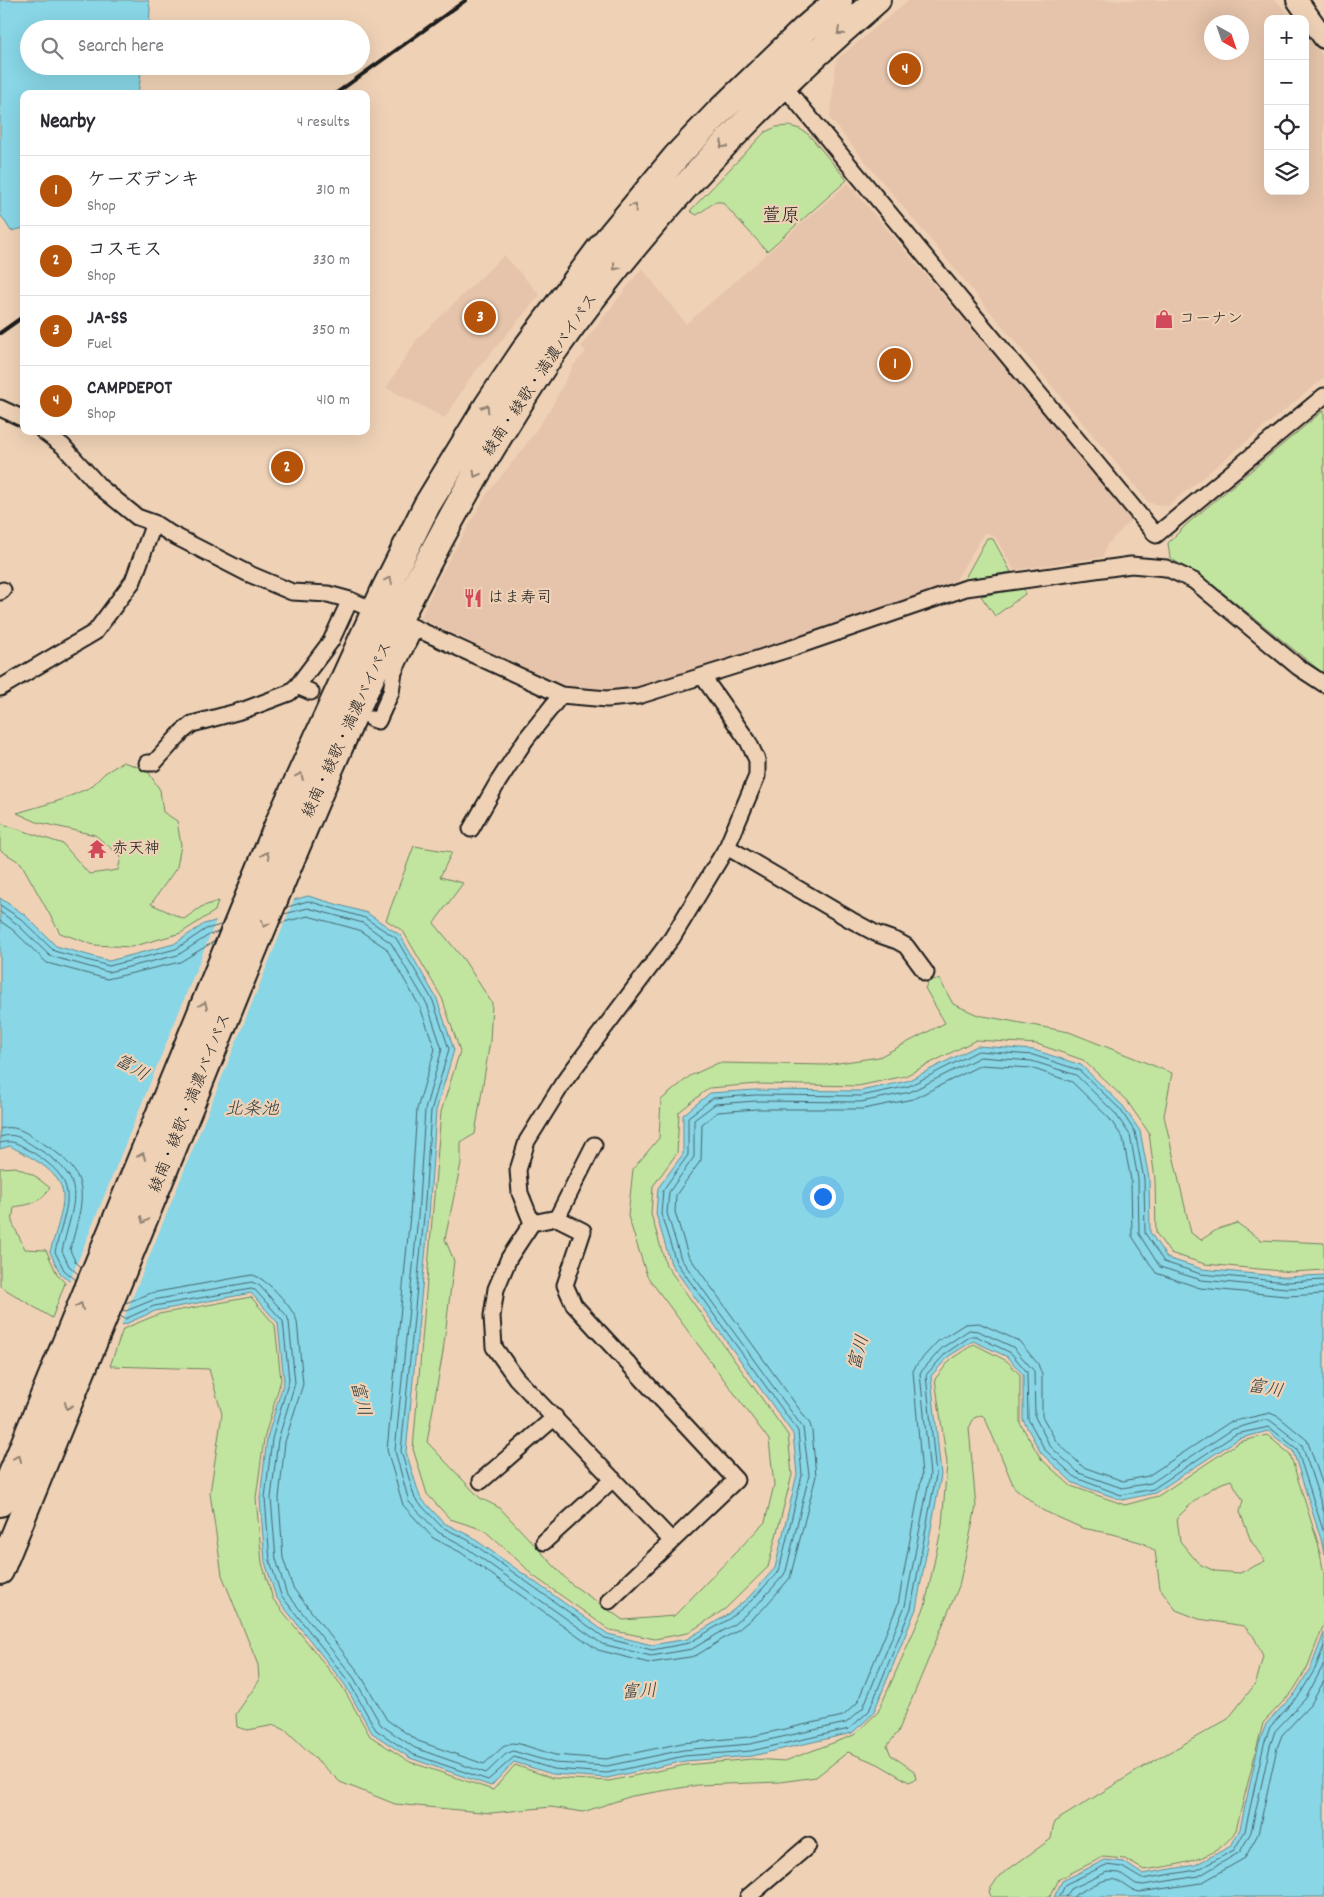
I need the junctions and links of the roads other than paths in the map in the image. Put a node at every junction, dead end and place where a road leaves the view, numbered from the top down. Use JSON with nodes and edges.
{"nodes":[{"id":1,"x":839,"y":0,"type":"edge"},
{"id":2,"x":877,"y":0,"type":"edge"},
{"id":3,"x":1297,"y":0,"type":"edge"},
{"id":4,"x":1324,"y":38,"type":"edge"},
{"id":5,"x":783,"y":86,"type":"junction"},
{"id":6,"x":1324,"y":396,"type":"edge"},
{"id":7,"x":0,"y":408,"type":"edge"},
{"id":8,"x":20,"y":417,"type":"edge"},
{"id":9,"x":49,"y":435,"type":"edge"},
{"id":10,"x":154,"y":523,"type":"junction"},
{"id":11,"x":350,"y":600,"type":"junction"},
{"id":12,"x":396,"y":620,"type":"junction"},
{"id":13,"x":703,"y":677,"type":"junction"},
{"id":14,"x":1324,"y":684,"type":"edge"},
{"id":15,"x":0,"y":688,"type":"edge"},
{"id":16,"x":561,"y":695,"type":"junction"},
{"id":17,"x":372,"y":718,"type":"dead end"},
{"id":18,"x":147,"y":762,"type":"dead end"},
{"id":19,"x":291,"y":825,"type":"junction"},
{"id":20,"x":471,"y":829,"type":"dead end"},
{"id":21,"x":728,"y":846,"type":"junction"},
{"id":22,"x":926,"y":973,"type":"dead end"},
{"id":23,"x":594,"y":1145,"type":"dead end"},
{"id":24,"x":557,"y":1218,"type":"junction"},
{"id":25,"x":532,"y":1223,"type":"junction"},
{"id":26,"x":555,"y":1417,"type":"junction"},
{"id":27,"x":613,"y":1479,"type":"junction"},
{"id":28,"x":481,"y":1481,"type":"dead end"},
{"id":29,"x":0,"y":1503,"type":"edge"},
{"id":30,"x":672,"y":1541,"type":"junction"},
{"id":31,"x":544,"y":1542,"type":"dead end"},
{"id":32,"x":0,"y":1571,"type":"edge"},
{"id":33,"x":609,"y":1600,"type":"dead end"},
{"id":34,"x":808,"y":1846,"type":"dead end"},
{"id":35,"x":748,"y":1897,"type":"edge"}],
"edges":[{"from":12,"to":1,"type":"highway","name":"綾南・綾歌・満濃バイパス","one_way":true},
{"from":2,"to":5,"type":"highway","name":"綾南・綾歌・満濃バイパス","one_way":true},
{"from":3,"to":4,"type":"street"},
{"from":5,"to":6,"type":"street"},
{"from":5,"to":12,"type":"highway","name":"綾南・綾歌・満濃バイパス","one_way":true},
{"from":7,"to":8,"type":"street"},
{"from":9,"to":10,"type":"street"},
{"from":10,"to":11,"type":"street"},
{"from":10,"to":15,"type":"street"},
{"from":11,"to":12,"type":"street"},
{"from":11,"to":18,"type":"street"},
{"from":12,"to":16,"type":"street"},
{"from":12,"to":17,"type":"street"},
{"from":12,"to":19,"type":"highway","name":"綾南・綾歌・満濃バイパス"},
{"from":13,"to":14,"type":"street"},
{"from":13,"to":16,"type":"street"},
{"from":13,"to":21,"type":"street"},
{"from":16,"to":20,"type":"street"},
{"from":29,"to":19,"type":"highway","name":"綾南・綾歌・満濃バイパス","one_way":true},
{"from":19,"to":32,"type":"highway","name":"綾南・綾歌・満濃バイパス","one_way":true},
{"from":21,"to":22,"type":"street"},
{"from":21,"to":25,"type":"street"},
{"from":23,"to":24,"type":"street"},
{"from":24,"to":25,"type":"street"},
{"from":24,"to":30,"type":"street"},
{"from":25,"to":26,"type":"street"},
{"from":26,"to":27,"type":"street"},
{"from":26,"to":28,"type":"street"},
{"from":27,"to":30,"type":"street"},
{"from":27,"to":31,"type":"street"},
{"from":30,"to":33,"type":"street"},
{"from":34,"to":35,"type":"street"}]}
